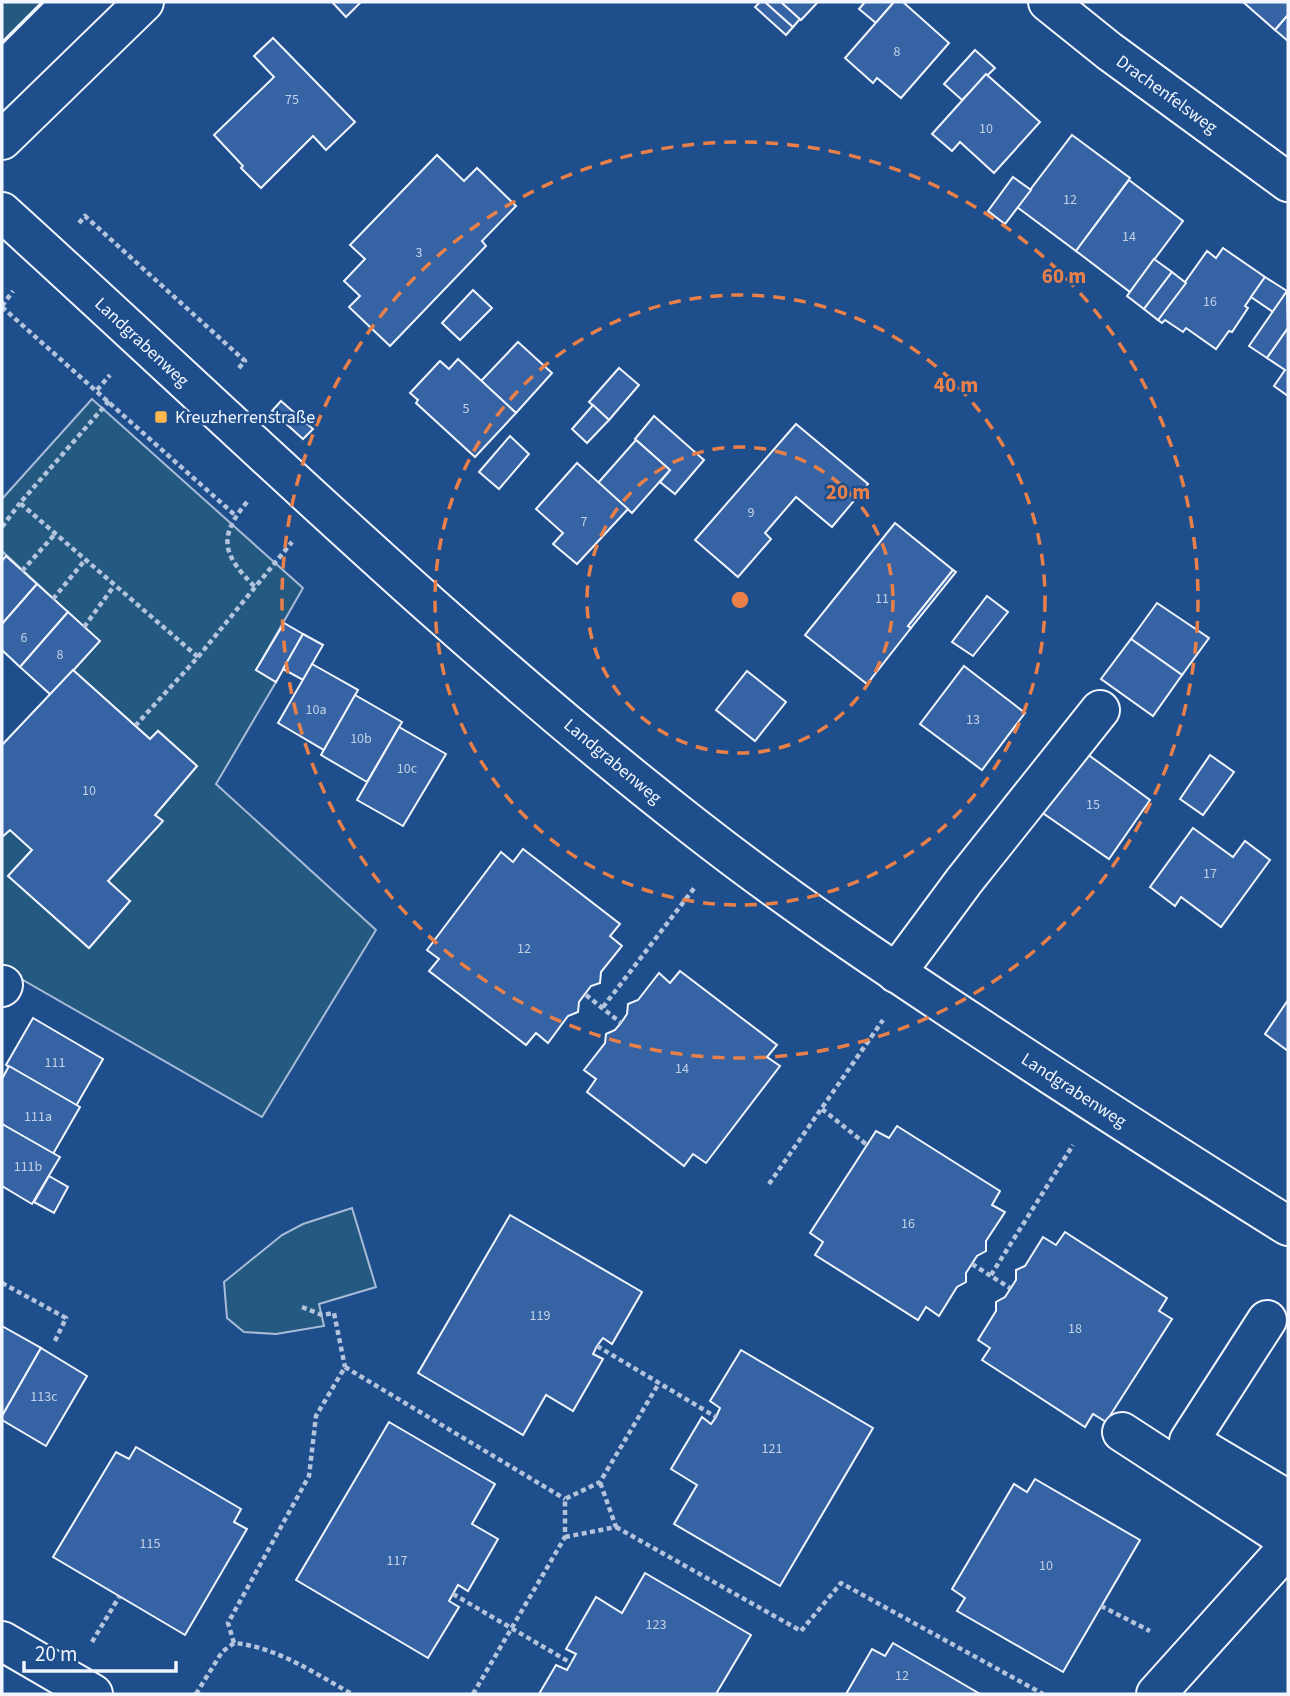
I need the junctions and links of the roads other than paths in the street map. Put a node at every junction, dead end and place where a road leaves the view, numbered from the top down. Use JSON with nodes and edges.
{"nodes":[{"id":1,"x":144,"y":2,"type":"edge"},
{"id":2,"x":1048,"y":2,"type":"edge"},
{"id":3,"x":2,"y":140,"type":"edge"},
{"id":4,"x":1288,"y":182,"type":"edge"},
{"id":5,"x":2,"y":212,"type":"edge"},
{"id":6,"x":1100,"y":710,"type":"dead end"},
{"id":7,"x":903,"y":978,"type":"junction"},
{"id":8,"x":1288,"y":1226,"type":"edge"},
{"id":9,"x":1267,"y":1320,"type":"dead end"},
{"id":10,"x":1122,"y":1432,"type":"dead end"},
{"id":11,"x":1288,"y":1500,"type":"edge"},
{"id":12,"x":1288,"y":1540,"type":"edge"},
{"id":13,"x":1288,"y":1547,"type":"edge"},
{"id":14,"x":2,"y":1642,"type":"edge"},
{"id":15,"x":93,"y":1694,"type":"edge"},
{"id":16,"x":1156,"y":1694,"type":"edge"}],
"edges":[{"from":1,"to":3,"type":"street"},
{"from":2,"to":4,"type":"street","name":"Drachenfelsweg"},
{"from":5,"to":7,"type":"street","name":"Landgrabenweg"},
{"from":6,"to":7,"type":"street"},
{"from":7,"to":8,"type":"street","name":"Landgrabenweg"},
{"from":9,"to":11,"type":"street"},
{"from":10,"to":12,"type":"street"},
{"from":13,"to":16,"type":"street"},
{"from":14,"to":15,"type":"street"}]}
